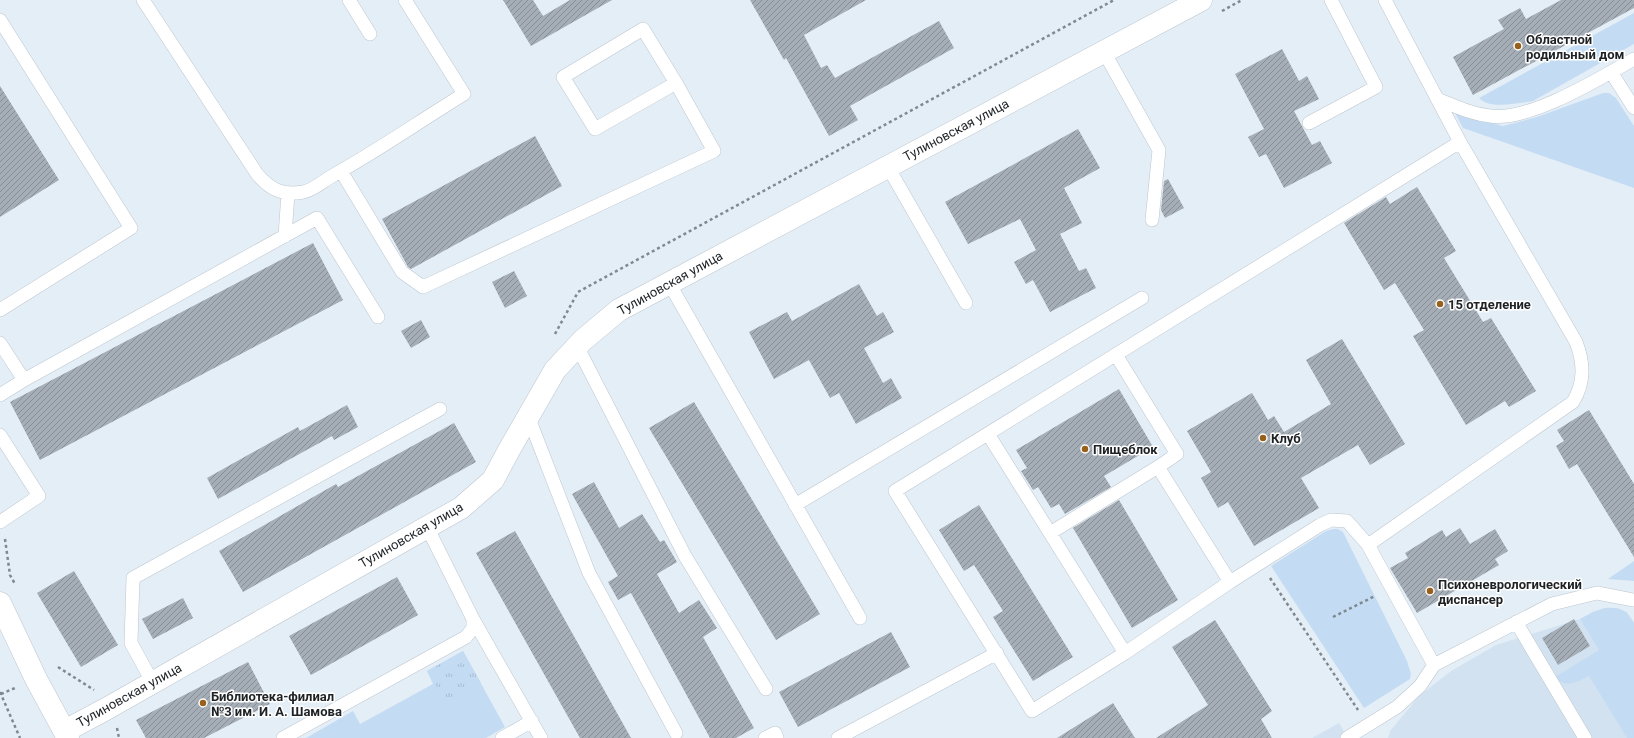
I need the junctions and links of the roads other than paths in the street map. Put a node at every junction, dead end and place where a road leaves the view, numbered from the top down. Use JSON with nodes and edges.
{"nodes":[{"id":1,"x":144,"y":0,"type":"edge"},
{"id":2,"x":349,"y":0,"type":"edge"},
{"id":3,"x":405,"y":0,"type":"edge"},
{"id":4,"x":1331,"y":0,"type":"edge"},
{"id":5,"x":1385,"y":0,"type":"edge"},
{"id":6,"x":1208,"y":7,"type":"edge"},
{"id":7,"x":0,"y":20,"type":"edge"},
{"id":8,"x":370,"y":34,"type":"dead end"},
{"id":9,"x":1104,"y":52,"type":"junction"},
{"id":10,"x":1634,"y":59,"type":"edge"},
{"id":11,"x":1611,"y":72,"type":"junction"},
{"id":12,"x":676,"y":83,"type":"junction"},
{"id":13,"x":1437,"y":99,"type":"junction"},
{"id":14,"x":1634,"y":108,"type":"edge"},
{"id":15,"x":1309,"y":123,"type":"dead end"},
{"id":16,"x":1460,"y":142,"type":"junction"},
{"id":17,"x":888,"y":166,"type":"junction"},
{"id":18,"x":341,"y":171,"type":"junction"},
{"id":19,"x":288,"y":193,"type":"junction"},
{"id":20,"x":1152,"y":220,"type":"dead end"},
{"id":21,"x":285,"y":236,"type":"junction"},
{"id":22,"x":669,"y":283,"type":"junction"},
{"id":23,"x":1142,"y":298,"type":"dead end"},
{"id":24,"x":966,"y":303,"type":"dead end"},
{"id":25,"x":0,"y":310,"type":"edge"},
{"id":26,"x":378,"y":317,"type":"dead end"},
{"id":27,"x":0,"y":343,"type":"edge"},
{"id":28,"x":577,"y":346,"type":"junction"},
{"id":29,"x":1116,"y":355,"type":"junction"},
{"id":30,"x":24,"y":380,"type":"junction"},
{"id":31,"x":0,"y":395,"type":"edge"},
{"id":32,"x":440,"y":409,"type":"dead end"},
{"id":33,"x":528,"y":416,"type":"junction"},
{"id":34,"x":988,"y":434,"type":"junction"},
{"id":35,"x":0,"y":435,"type":"edge"},
{"id":36,"x":1158,"y":467,"type":"junction"},
{"id":37,"x":795,"y":505,"type":"junction"},
{"id":38,"x":1,"y":521,"type":"edge"},
{"id":39,"x":427,"y":527,"type":"junction"},
{"id":40,"x":1050,"y":533,"type":"junction"},
{"id":41,"x":1368,"y":545,"type":"junction"},
{"id":42,"x":1230,"y":582,"type":"junction"},
{"id":43,"x":1634,"y":600,"type":"edge"},
{"id":44,"x":0,"y":603,"type":"edge"},
{"id":45,"x":860,"y":618,"type":"dead end"},
{"id":46,"x":473,"y":620,"type":"junction"},
{"id":47,"x":1516,"y":622,"type":"junction"},
{"id":48,"x":997,"y":654,"type":"junction"},
{"id":49,"x":1125,"y":654,"type":"junction"},
{"id":50,"x":1434,"y":666,"type":"junction"},
{"id":51,"x":153,"y":683,"type":"junction"},
{"id":52,"x":766,"y":689,"type":"dead end"},
{"id":53,"x":532,"y":721,"type":"junction"},
{"id":54,"x":676,"y":733,"type":"dead end"},
{"id":55,"x":66,"y":734,"type":"edge"},
{"id":56,"x":1351,"y":737,"type":"edge"},
{"id":57,"x":283,"y":738,"type":"edge"},
{"id":58,"x":502,"y":738,"type":"edge"},
{"id":59,"x":541,"y":738,"type":"edge"},
{"id":60,"x":765,"y":738,"type":"edge"},
{"id":61,"x":777,"y":738,"type":"edge"},
{"id":62,"x":838,"y":738,"type":"edge"},
{"id":63,"x":1585,"y":738,"type":"edge"}],
"edges":[{"from":1,"to":19,"type":"lane"},
{"from":2,"to":8,"type":"lane"},
{"from":3,"to":18,"type":"lane"},
{"from":4,"to":15,"type":"lane"},
{"from":5,"to":13,"type":"lane"},
{"from":6,"to":9,"type":"street","name":"Тулиновская улица"},
{"from":7,"to":25,"type":"lane"},
{"from":9,"to":17,"type":"street","name":"Тулиновская улица"},
{"from":9,"to":20,"type":"lane"},
{"from":10,"to":11,"type":"lane"},
{"from":11,"to":13,"type":"lane"},
{"from":11,"to":14,"type":"lane"},
{"from":12,"to":12,"type":"lane"},
{"from":12,"to":18,"type":"lane"},
{"from":13,"to":16,"type":"lane"},
{"from":16,"to":29,"type":"lane"},
{"from":16,"to":41,"type":"lane"},
{"from":17,"to":22,"type":"street","name":"Тулиновская улица"},
{"from":17,"to":24,"type":"lane"},
{"from":18,"to":19,"type":"lane"},
{"from":19,"to":21,"type":"lane"},
{"from":21,"to":26,"type":"lane"},
{"from":21,"to":30,"type":"lane"},
{"from":22,"to":28,"type":"street","name":"Тулиновская улица"},
{"from":22,"to":37,"type":"lane"},
{"from":23,"to":37,"type":"lane"},
{"from":27,"to":30,"type":"lane"},
{"from":28,"to":33,"type":"street","name":"Тулиновская улица"},
{"from":28,"to":52,"type":"lane"},
{"from":29,"to":34,"type":"lane"},
{"from":29,"to":36,"type":"lane"},
{"from":30,"to":31,"type":"lane"},
{"from":32,"to":51,"type":"lane"},
{"from":33,"to":39,"type":"street","name":"Тулиновская улица"},
{"from":33,"to":54,"type":"lane"},
{"from":34,"to":40,"type":"lane"},
{"from":34,"to":48,"type":"lane"},
{"from":35,"to":38,"type":"lane"},
{"from":36,"to":40,"type":"lane"},
{"from":36,"to":42,"type":"lane"},
{"from":37,"to":45,"type":"lane"},
{"from":39,"to":46,"type":"lane"},
{"from":39,"to":51,"type":"street","name":"Тулиновская улица"},
{"from":40,"to":49,"type":"lane"},
{"from":41,"to":42,"type":"lane"},
{"from":41,"to":50,"type":"lane"},
{"from":42,"to":49,"type":"lane"},
{"from":43,"to":47,"type":"lane"},
{"from":44,"to":55,"type":"street"},
{"from":46,"to":53,"type":"lane"},
{"from":46,"to":57,"type":"lane"},
{"from":47,"to":50,"type":"lane"},
{"from":47,"to":63,"type":"lane"},
{"from":48,"to":49,"type":"lane"},
{"from":48,"to":62,"type":"lane"},
{"from":50,"to":56,"type":"lane"},
{"from":51,"to":55,"type":"street","name":"Тулиновская улица"},
{"from":53,"to":58,"type":"lane"},
{"from":53,"to":59,"type":"lane"},
{"from":60,"to":61,"type":"lane"}]}
